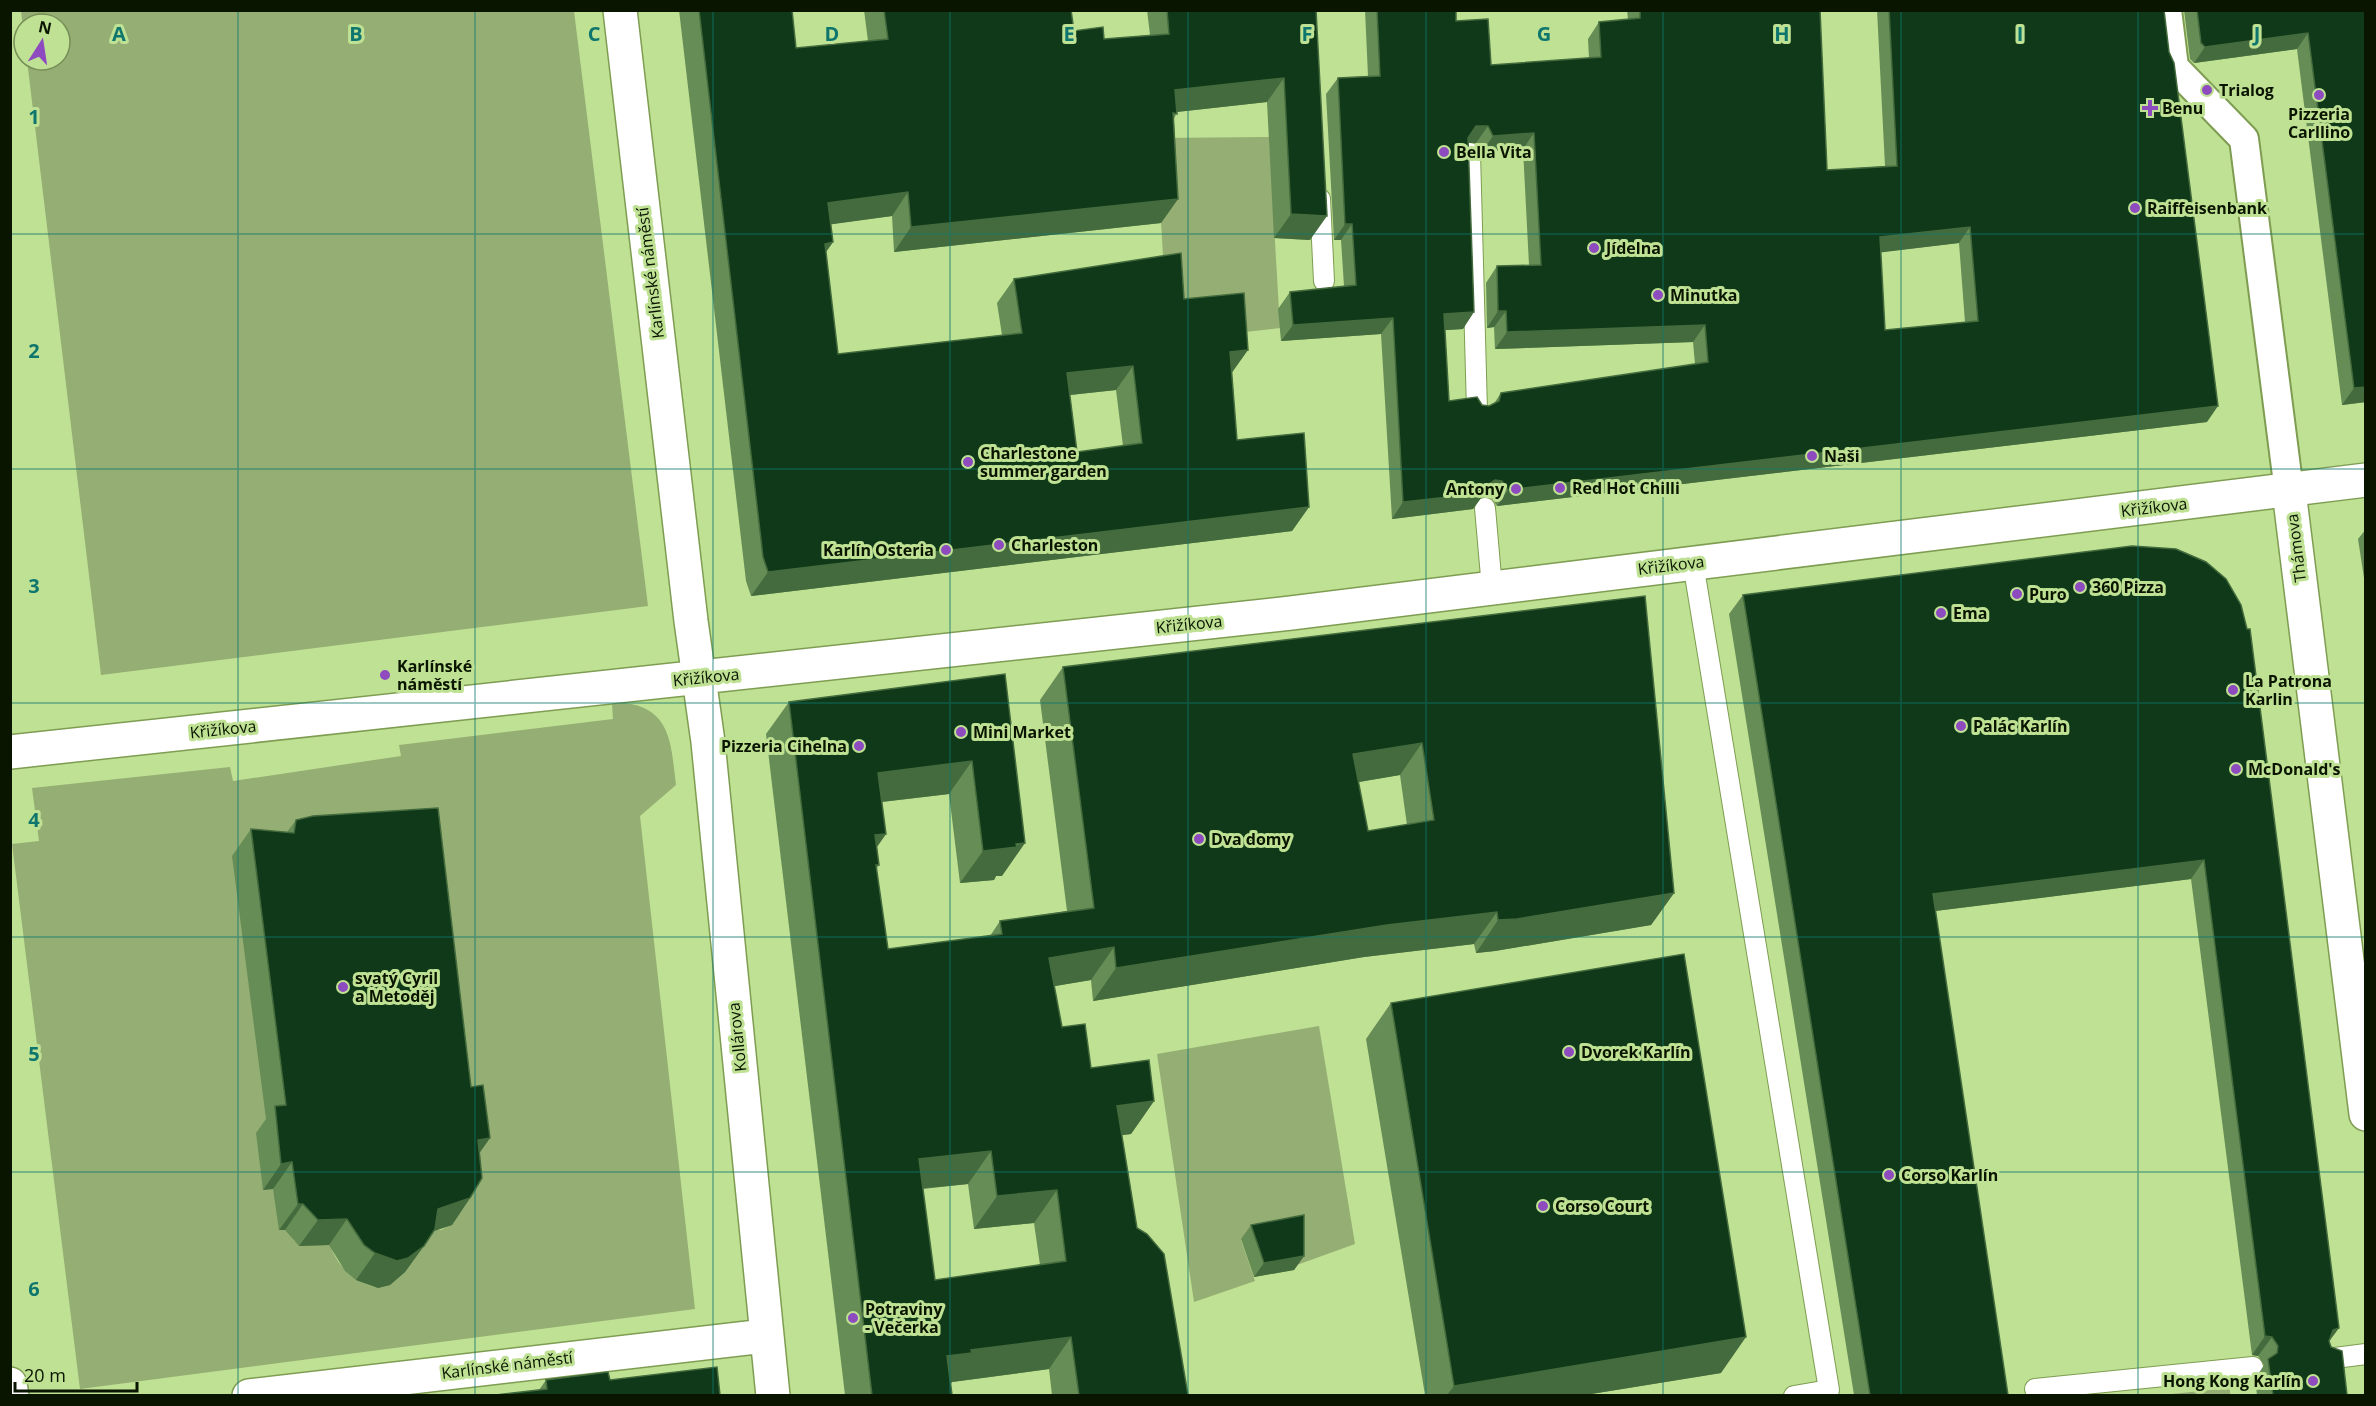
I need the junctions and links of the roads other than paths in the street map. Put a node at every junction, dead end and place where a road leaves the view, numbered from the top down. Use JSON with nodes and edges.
{"nodes":[{"id":1,"x":620,"y":10,"type":"edge"},
{"id":2,"x":2168,"y":10,"type":"edge"},
{"id":3,"x":1470,"y":153,"type":"edge"},
{"id":4,"x":1318,"y":176,"type":"edge"},
{"id":5,"x":1324,"y":282,"type":"dead end"},
{"id":6,"x":1477,"y":411,"type":"edge"},
{"id":7,"x":2366,"y":480,"type":"edge"},
{"id":8,"x":2289,"y":492,"type":"junction"},
{"id":9,"x":1485,"y":508,"type":"edge"},
{"id":10,"x":1693,"y":563,"type":"junction"},
{"id":11,"x":1492,"y":588,"type":"junction"},
{"id":12,"x":700,"y":678,"type":"junction"},
{"id":13,"x":10,"y":752,"type":"edge"},
{"id":14,"x":2366,"y":1114,"type":"edge"},
{"id":15,"x":765,"y":1336,"type":"junction"},
{"id":16,"x":2366,"y":1354,"type":"edge"},
{"id":17,"x":2327,"y":1359,"type":"edge"},
{"id":18,"x":2253,"y":1367,"type":"dead end"},
{"id":19,"x":10,"y":1384,"type":"edge"},
{"id":20,"x":370,"y":1388,"type":"edge"},
{"id":21,"x":2035,"y":1389,"type":"dead end"},
{"id":22,"x":12,"y":1395,"type":"edge"},
{"id":23,"x":249,"y":1395,"type":"edge"},
{"id":24,"x":773,"y":1395,"type":"edge"},
{"id":25,"x":1794,"y":1395,"type":"edge"}],
"edges":[{"from":1,"to":12,"type":"street","name":"Karlínské náměstí"},
{"from":2,"to":8,"type":"street","name":"Thámova"},
{"from":3,"to":6,"type":"lane"},
{"from":4,"to":5,"type":"lane"},
{"from":7,"to":8,"type":"street","name":"Křižíkova"},
{"from":8,"to":10,"type":"street","name":"Křižíkova"},
{"from":8,"to":14,"type":"street","name":"Thámova"},
{"from":9,"to":11,"type":"lane"},
{"from":10,"to":11,"type":"street","name":"Křižíkova"},
{"from":10,"to":25,"type":"lane"},
{"from":11,"to":12,"type":"street","name":"Křižíkova"},
{"from":12,"to":13,"type":"street","name":"Křižíkova"},
{"from":12,"to":15,"type":"street","name":"Kollárova"},
{"from":15,"to":20,"type":"street","name":"Karlínské náměstí"},
{"from":15,"to":24,"type":"street","name":"Kollárova"},
{"from":16,"to":17,"type":"lane"},
{"from":18,"to":21,"type":"lane"},
{"from":19,"to":22,"type":"street"},
{"from":20,"to":23,"type":"street","name":"Karlínské náměstí"}]}
